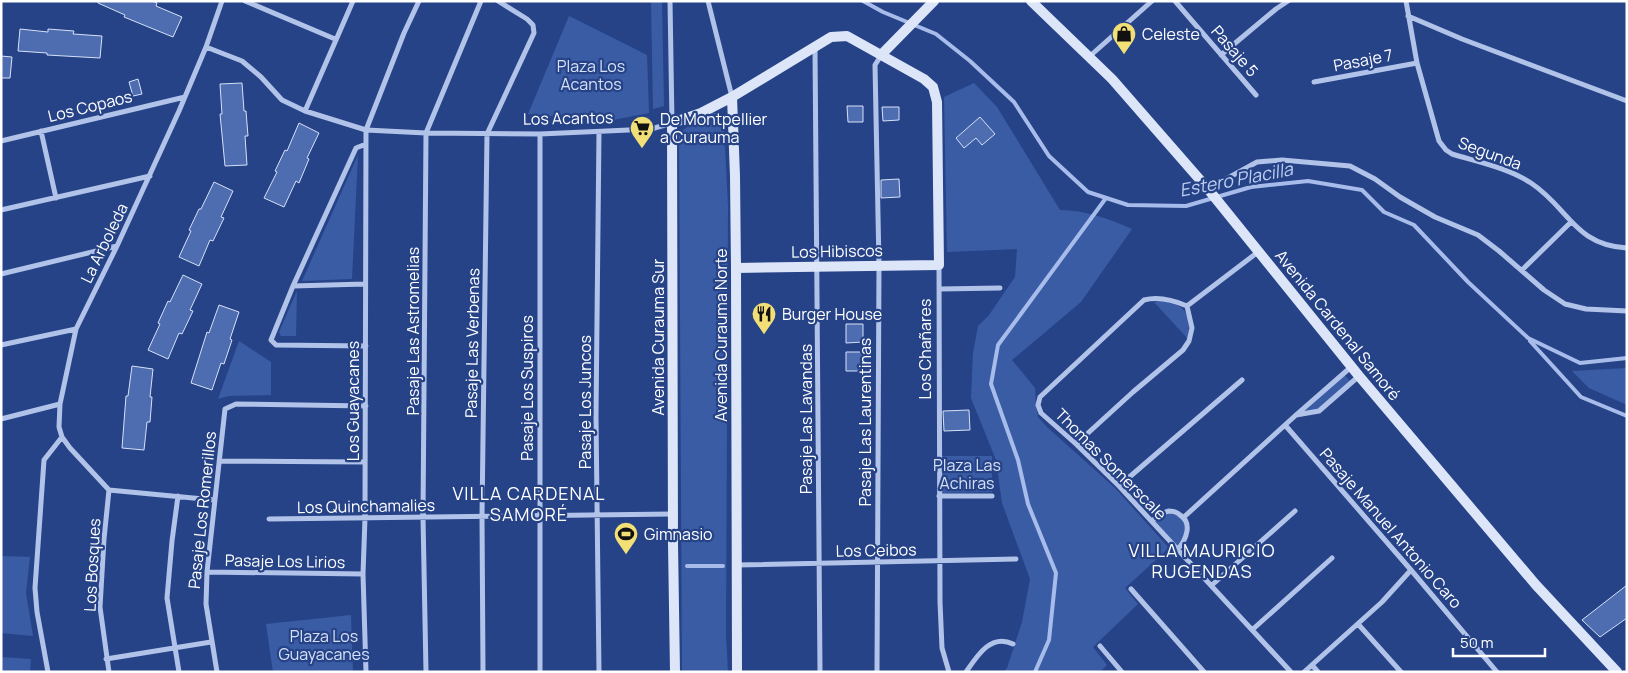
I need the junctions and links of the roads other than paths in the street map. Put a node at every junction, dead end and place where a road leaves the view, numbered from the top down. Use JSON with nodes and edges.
{"nodes":[{"id":1,"x":222,"y":1,"type":"edge"},
{"id":2,"x":245,"y":1,"type":"edge"},
{"id":3,"x":353,"y":1,"type":"edge"},
{"id":4,"x":419,"y":1,"type":"edge"},
{"id":5,"x":481,"y":1,"type":"edge"},
{"id":6,"x":498,"y":1,"type":"edge"},
{"id":7,"x":670,"y":1,"type":"edge"},
{"id":8,"x":708,"y":1,"type":"edge"},
{"id":9,"x":934,"y":1,"type":"edge"},
{"id":10,"x":1032,"y":1,"type":"edge"},
{"id":11,"x":1152,"y":1,"type":"edge"},
{"id":12,"x":1175,"y":1,"type":"edge"},
{"id":13,"x":1288,"y":1,"type":"edge"},
{"id":14,"x":1406,"y":1,"type":"edge"},
{"id":15,"x":1408,"y":16,"type":"junction"},
{"id":16,"x":335,"y":39,"type":"junction"},
{"id":17,"x":206,"y":47,"type":"junction"},
{"id":18,"x":815,"y":47,"type":"junction"},
{"id":19,"x":882,"y":54,"type":"junction"},
{"id":20,"x":1221,"y":55,"type":"junction"},
{"id":21,"x":1090,"y":56,"type":"junction"},
{"id":22,"x":1417,"y":63,"type":"junction"},
{"id":23,"x":1314,"y":82,"type":"dead end"},
{"id":24,"x":1256,"y":95,"type":"dead end"},
{"id":25,"x":185,"y":97,"type":"junction"},
{"id":26,"x":732,"y":97,"type":"junction"},
{"id":27,"x":1627,"y":101,"type":"edge"},
{"id":28,"x":305,"y":111,"type":"junction"},
{"id":29,"x":672,"y":123,"type":"junction"},
{"id":30,"x":366,"y":130,"type":"junction"},
{"id":31,"x":41,"y":131,"type":"junction"},
{"id":32,"x":599,"y":132,"type":"junction"},
{"id":33,"x":426,"y":133,"type":"junction"},
{"id":34,"x":487,"y":134,"type":"junction"},
{"id":35,"x":540,"y":134,"type":"junction"},
{"id":36,"x":1,"y":141,"type":"edge"},
{"id":37,"x":366,"y":144,"type":"junction"},
{"id":38,"x":150,"y":176,"type":"junction"},
{"id":39,"x":1208,"y":189,"type":"junction"},
{"id":40,"x":56,"y":198,"type":"junction"},
{"id":41,"x":1,"y":210,"type":"edge"},
{"id":42,"x":1571,"y":222,"type":"junction"},
{"id":43,"x":117,"y":246,"type":"junction"},
{"id":44,"x":1627,"y":248,"type":"edge"},
{"id":45,"x":1259,"y":252,"type":"junction"},
{"id":46,"x":879,"y":265,"type":"junction"},
{"id":47,"x":939,"y":265,"type":"junction"},
{"id":48,"x":817,"y":266,"type":"junction"},
{"id":49,"x":736,"y":268,"type":"junction"},
{"id":50,"x":1522,"y":270,"type":"junction"},
{"id":51,"x":1,"y":274,"type":"edge"},
{"id":52,"x":365,"y":284,"type":"junction"},
{"id":53,"x":293,"y":286,"type":"junction"},
{"id":54,"x":1000,"y":288,"type":"dead end"},
{"id":55,"x":940,"y":289,"type":"junction"},
{"id":56,"x":1187,"y":306,"type":"junction"},
{"id":57,"x":1627,"y":311,"type":"edge"},
{"id":58,"x":76,"y":329,"type":"junction"},
{"id":59,"x":1,"y":345,"type":"edge"},
{"id":60,"x":366,"y":346,"type":"junction"},
{"id":61,"x":1351,"y":366,"type":"junction"},
{"id":62,"x":1359,"y":376,"type":"junction"},
{"id":63,"x":1242,"y":380,"type":"dead end"},
{"id":64,"x":60,"y":404,"type":"junction"},
{"id":65,"x":366,"y":406,"type":"junction"},
{"id":66,"x":1296,"y":415,"type":"junction"},
{"id":67,"x":1,"y":419,"type":"edge"},
{"id":68,"x":1285,"y":424,"type":"junction"},
{"id":69,"x":62,"y":437,"type":"junction"},
{"id":70,"x":1076,"y":444,"type":"junction"},
{"id":71,"x":219,"y":461,"type":"junction"},
{"id":72,"x":365,"y":462,"type":"junction"},
{"id":73,"x":1119,"y":486,"type":"junction"},
{"id":74,"x":109,"y":490,"type":"junction"},
{"id":75,"x":178,"y":496,"type":"junction"},
{"id":76,"x":939,"y":496,"type":"junction"},
{"id":77,"x":992,"y":496,"type":"dead end"},
{"id":78,"x":214,"y":500,"type":"junction"},
{"id":79,"x":1294,"y":512,"type":"dead end"},
{"id":80,"x":597,"y":514,"type":"junction"},
{"id":81,"x":673,"y":514,"type":"junction"},
{"id":82,"x":482,"y":516,"type":"junction"},
{"id":83,"x":540,"y":516,"type":"junction"},
{"id":84,"x":423,"y":517,"type":"junction"},
{"id":85,"x":1184,"y":517,"type":"junction"},
{"id":86,"x":365,"y":518,"type":"junction"},
{"id":87,"x":268,"y":519,"type":"dead end"},
{"id":88,"x":1152,"y":521,"type":"junction"},
{"id":89,"x":1178,"y":549,"type":"junction"},
{"id":90,"x":1332,"y":558,"type":"dead end"},
{"id":91,"x":1016,"y":559,"type":"dead end"},
{"id":92,"x":940,"y":561,"type":"junction"},
{"id":93,"x":876,"y":562,"type":"junction"},
{"id":94,"x":819,"y":564,"type":"junction"},
{"id":95,"x":736,"y":565,"type":"junction"},
{"id":96,"x":1411,"y":570,"type":"junction"},
{"id":97,"x":207,"y":572,"type":"junction"},
{"id":98,"x":363,"y":574,"type":"junction"},
{"id":99,"x":1212,"y":584,"type":"junction"},
{"id":100,"x":1132,"y":589,"type":"dead end"},
{"id":101,"x":1358,"y":624,"type":"junction"},
{"id":102,"x":1252,"y":630,"type":"junction"},
{"id":103,"x":212,"y":642,"type":"junction"},
{"id":104,"x":1013,"y":644,"type":"dead end"},
{"id":105,"x":1100,"y":646,"type":"dead end"},
{"id":106,"x":175,"y":648,"type":"junction"},
{"id":107,"x":106,"y":659,"type":"junction"},
{"id":108,"x":1312,"y":665,"type":"junction"},
{"id":109,"x":48,"y":672,"type":"edge"},
{"id":110,"x":109,"y":672,"type":"edge"},
{"id":111,"x":179,"y":672,"type":"edge"},
{"id":112,"x":217,"y":672,"type":"edge"},
{"id":113,"x":366,"y":672,"type":"edge"},
{"id":114,"x":426,"y":672,"type":"edge"},
{"id":115,"x":483,"y":672,"type":"edge"},
{"id":116,"x":540,"y":672,"type":"edge"},
{"id":117,"x":599,"y":672,"type":"edge"},
{"id":118,"x":675,"y":672,"type":"edge"},
{"id":119,"x":737,"y":672,"type":"edge"},
{"id":120,"x":820,"y":672,"type":"edge"},
{"id":121,"x":877,"y":672,"type":"edge"},
{"id":122,"x":948,"y":672,"type":"edge"},
{"id":123,"x":966,"y":672,"type":"edge"},
{"id":124,"x":1122,"y":672,"type":"edge"},
{"id":125,"x":1204,"y":672,"type":"edge"},
{"id":126,"x":1291,"y":672,"type":"edge"},
{"id":127,"x":1304,"y":672,"type":"edge"},
{"id":128,"x":1318,"y":672,"type":"edge"},
{"id":129,"x":1401,"y":672,"type":"edge"},
{"id":130,"x":1497,"y":672,"type":"edge"},
{"id":131,"x":1617,"y":672,"type":"edge"}],
"edges":[{"from":1,"to":17,"type":"street","name":"La Arboleda"},
{"from":2,"to":16,"type":"street"},
{"from":3,"to":16,"type":"street"},
{"from":4,"to":30,"type":"street"},
{"from":5,"to":33,"type":"street","name":"Pasaje Las Astromelias"},
{"from":6,"to":34,"type":"street","name":"Pasaje Las Verbenas"},
{"from":7,"to":29,"type":"street","name":"Avenida Curauma Sur"},
{"from":8,"to":26,"type":"street","name":"Avenida Curauma Norte"},
{"from":9,"to":19,"type":"street"},
{"from":10,"to":21,"type":"street","name":"Avenida Cardenal Samoré"},
{"from":11,"to":21,"type":"street"},
{"from":12,"to":20,"type":"street","name":"Pasaje 5"},
{"from":13,"to":20,"type":"street"},
{"from":14,"to":15,"type":"street","name":"Segunda"},
{"from":15,"to":22,"type":"street","name":"Segunda"},
{"from":15,"to":27,"type":"street"},
{"from":16,"to":28,"type":"street"},
{"from":17,"to":25,"type":"street","name":"La Arboleda"},
{"from":17,"to":28,"type":"street","name":"Los Acantos"},
{"from":18,"to":19,"type":"street","name":"Los Acantos"},
{"from":18,"to":26,"type":"street","name":"Los Acantos"},
{"from":18,"to":48,"type":"street","name":"Pasaje Las Lavandas"},
{"from":19,"to":46,"type":"street","name":"Pasaje Las Laurentinas"},
{"from":19,"to":47,"type":"street","name":"Los Chañares"},
{"from":20,"to":24,"type":"street","name":"Pasaje 5"},
{"from":21,"to":39,"type":"street","name":"Avenida Cardenal Samoré"},
{"from":22,"to":23,"type":"street","name":"Pasaje 7"},
{"from":22,"to":42,"type":"street","name":"Segunda"},
{"from":25,"to":31,"type":"street","name":"Los Copaos"},
{"from":25,"to":38,"type":"street","name":"La Arboleda"},
{"from":26,"to":29,"type":"street","name":"Los Acantos"},
{"from":26,"to":49,"type":"street","name":"Avenida Curauma Norte"},
{"from":28,"to":30,"type":"street","name":"Los Acantos"},
{"from":29,"to":32,"type":"street","name":"Los Acantos"},
{"from":29,"to":81,"type":"street","name":"Avenida Curauma Sur"},
{"from":30,"to":33,"type":"street","name":"Los Acantos"},
{"from":30,"to":37,"type":"street","name":"Los Guayacanes"},
{"from":31,"to":36,"type":"street","name":"Los Copaos"},
{"from":31,"to":40,"type":"street"},
{"from":32,"to":35,"type":"street","name":"Los Acantos"},
{"from":32,"to":80,"type":"street","name":"Pasaje Los Juncos"},
{"from":33,"to":34,"type":"street","name":"Los Acantos"},
{"from":33,"to":84,"type":"street","name":"Pasaje Las Astromelias"},
{"from":34,"to":35,"type":"street","name":"Los Acantos"},
{"from":34,"to":82,"type":"street","name":"Pasaje Las Verbenas"},
{"from":35,"to":83,"type":"street","name":"Pasaje Los Suspiros"},
{"from":37,"to":52,"type":"street","name":"Los Guayacanes"},
{"from":37,"to":53,"type":"street"},
{"from":38,"to":40,"type":"street"},
{"from":38,"to":43,"type":"street","name":"La Arboleda"},
{"from":39,"to":45,"type":"street","name":"Avenida Cardenal Samoré"},
{"from":39,"to":50,"type":"street"},
{"from":40,"to":41,"type":"street"},
{"from":42,"to":44,"type":"street","name":"Segunda"},
{"from":42,"to":50,"type":"street"},
{"from":43,"to":51,"type":"street"},
{"from":43,"to":58,"type":"street","name":"La Arboleda"},
{"from":45,"to":56,"type":"street"},
{"from":45,"to":61,"type":"street","name":"Avenida Cardenal Samoré"},
{"from":46,"to":47,"type":"street","name":"Los Hibiscos"},
{"from":46,"to":48,"type":"street","name":"Los Hibiscos"},
{"from":46,"to":93,"type":"street","name":"Pasaje Las Laurentinas"},
{"from":47,"to":55,"type":"street","name":"Los Chañares"},
{"from":48,"to":49,"type":"street","name":"Los Hibiscos"},
{"from":48,"to":94,"type":"street","name":"Pasaje Las Lavandas"},
{"from":49,"to":95,"type":"street","name":"Avenida Curauma Norte"},
{"from":50,"to":57,"type":"street"},
{"from":52,"to":53,"type":"street"},
{"from":52,"to":60,"type":"street","name":"Los Guayacanes"},
{"from":53,"to":60,"type":"street"},
{"from":54,"to":55,"type":"street"},
{"from":55,"to":76,"type":"street","name":"Los Chañares"},
{"from":56,"to":70,"type":"street"},
{"from":56,"to":70,"type":"street","name":"Thomas Somerscale"},
{"from":58,"to":59,"type":"street"},
{"from":58,"to":64,"type":"street","name":"La Arboleda"},
{"from":60,"to":65,"type":"street","name":"Los Guayacanes"},
{"from":61,"to":62,"type":"street","name":"Avenida Cardenal Samoré"},
{"from":61,"to":66,"type":"street"},
{"from":62,"to":66,"type":"street"},
{"from":62,"to":131,"type":"street","name":"Avenida Cardenal Samoré"},
{"from":63,"to":73,"type":"street"},
{"from":64,"to":67,"type":"street"},
{"from":64,"to":69,"type":"street","name":"La Arboleda"},
{"from":65,"to":71,"type":"street","name":"Pasaje Los Romerillos"},
{"from":65,"to":72,"type":"street","name":"Los Guayacanes"},
{"from":66,"to":68,"type":"street"},
{"from":68,"to":85,"type":"street"},
{"from":68,"to":96,"type":"street","name":"Pasaje Manuel Antonio Caro"},
{"from":69,"to":74,"type":"street"},
{"from":69,"to":109,"type":"street"},
{"from":70,"to":73,"type":"street","name":"Thomas Somerscale"},
{"from":71,"to":72,"type":"street"},
{"from":71,"to":78,"type":"street","name":"Pasaje Los Romerillos"},
{"from":72,"to":86,"type":"street","name":"Los Guayacanes"},
{"from":73,"to":88,"type":"street","name":"Thomas Somerscale"},
{"from":74,"to":75,"type":"street"},
{"from":74,"to":107,"type":"street","name":"Los Bosques"},
{"from":75,"to":78,"type":"street"},
{"from":75,"to":106,"type":"street"},
{"from":76,"to":77,"type":"street"},
{"from":76,"to":92,"type":"street","name":"Los Chañares"},
{"from":78,"to":97,"type":"street","name":"Pasaje Los Romerillos"},
{"from":79,"to":99,"type":"street"},
{"from":80,"to":81,"type":"street","name":"Los Quinchamalies"},
{"from":80,"to":83,"type":"street","name":"Los Quinchamalies"},
{"from":80,"to":117,"type":"street","name":"Pasaje Los Juncos"},
{"from":81,"to":118,"type":"street","name":"Avenida Curauma Sur"},
{"from":82,"to":83,"type":"street","name":"Los Quinchamalies"},
{"from":82,"to":84,"type":"street","name":"Los Quinchamalies"},
{"from":82,"to":115,"type":"street","name":"Pasaje Las Verbenas"},
{"from":83,"to":116,"type":"street","name":"Pasaje Los Suspiros"},
{"from":84,"to":86,"type":"street","name":"Los Quinchamalies"},
{"from":84,"to":114,"type":"street","name":"Pasaje Las Astromelias"},
{"from":85,"to":88,"type":"street"},
{"from":85,"to":89,"type":"street"},
{"from":86,"to":87,"type":"street","name":"Los Quinchamalies"},
{"from":86,"to":98,"type":"street","name":"Los Guayacanes"},
{"from":88,"to":89,"type":"street","name":"Thomas Somerscale"},
{"from":89,"to":99,"type":"street","name":"Thomas Somerscale"},
{"from":90,"to":102,"type":"street"},
{"from":91,"to":92,"type":"street","name":"Los Ceibos"},
{"from":92,"to":93,"type":"street","name":"Los Ceibos"},
{"from":92,"to":122,"type":"street","name":"Los Chañares"},
{"from":93,"to":94,"type":"street","name":"Los Ceibos"},
{"from":93,"to":121,"type":"street","name":"Pasaje Las Laurentinas"},
{"from":94,"to":95,"type":"street","name":"Los Ceibos"},
{"from":94,"to":120,"type":"street","name":"Pasaje Las Lavandas"},
{"from":95,"to":119,"type":"street","name":"Avenida Curauma Norte"},
{"from":96,"to":101,"type":"street"},
{"from":96,"to":130,"type":"street","name":"Pasaje Manuel Antonio Caro"},
{"from":97,"to":98,"type":"street","name":"Pasaje Los Lirios"},
{"from":97,"to":103,"type":"street","name":"Pasaje Los Romerillos"},
{"from":98,"to":113,"type":"street","name":"Los Guayacanes"},
{"from":99,"to":102,"type":"street","name":"Thomas Somerscale"},
{"from":100,"to":125,"type":"street"},
{"from":101,"to":108,"type":"street"},
{"from":101,"to":129,"type":"street"},
{"from":102,"to":126,"type":"street","name":"Thomas Somerscale"},
{"from":103,"to":106,"type":"street"},
{"from":103,"to":112,"type":"street","name":"Pasaje Los Romerillos"},
{"from":104,"to":123,"type":"street"},
{"from":105,"to":124,"type":"street"},
{"from":106,"to":107,"type":"street"},
{"from":106,"to":111,"type":"street"},
{"from":107,"to":110,"type":"street","name":"Los Bosques"},
{"from":108,"to":127,"type":"street"},
{"from":108,"to":128,"type":"street"}]}
